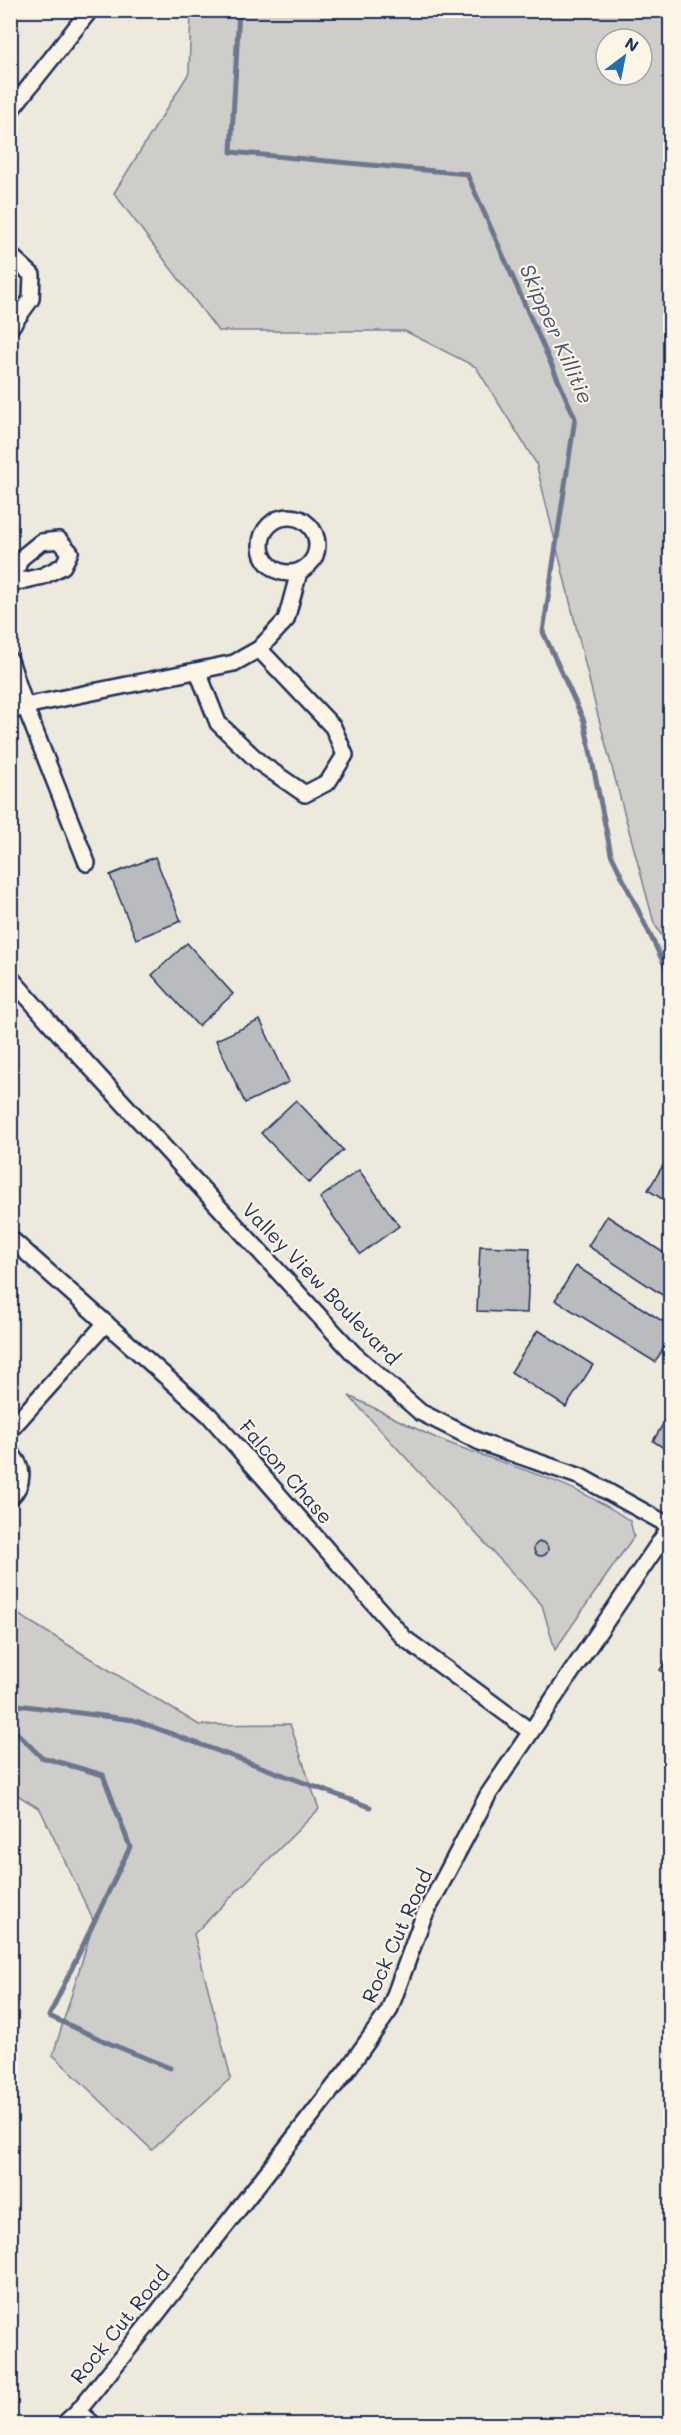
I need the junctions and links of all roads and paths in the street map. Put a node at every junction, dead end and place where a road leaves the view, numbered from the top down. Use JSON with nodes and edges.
{"nodes":[{"id":1,"x":90,"y":10,"type":"edge"},
{"id":2,"x":10,"y":111,"type":"edge"},
{"id":3,"x":10,"y":255,"type":"edge"},
{"id":4,"x":10,"y":328,"type":"edge"},
{"id":5,"x":299,"y":572,"type":"dead end"},
{"id":6,"x":259,"y":649,"type":"junction"},
{"id":7,"x":10,"y":660,"type":"edge"},
{"id":8,"x":198,"y":672,"type":"junction"},
{"id":9,"x":18,"y":709,"type":"edge"},
{"id":10,"x":87,"y":863,"type":"dead end"},
{"id":11,"x":10,"y":976,"type":"edge"},
{"id":12,"x":10,"y":1238,"type":"edge"},
{"id":13,"x":106,"y":1323,"type":"junction"},
{"id":14,"x":10,"y":1430,"type":"edge"},
{"id":15,"x":10,"y":1453,"type":"edge"},
{"id":16,"x":10,"y":1498,"type":"edge"},
{"id":17,"x":670,"y":1526,"type":"edge"},
{"id":18,"x":530,"y":1731,"type":"junction"},
{"id":19,"x":78,"y":2411,"type":"junction"},
{"id":20,"x":64,"y":2424,"type":"edge"},
{"id":21,"x":93,"y":2424,"type":"edge"}],
"edges":[{"from":1,"to":2,"type":"street"},
{"from":3,"to":4,"type":"street"},
{"from":5,"to":6,"type":"street"},
{"from":6,"to":8,"type":"street"},
{"from":6,"to":8,"type":"street"},
{"from":7,"to":9,"type":"street"},
{"from":8,"to":9,"type":"street"},
{"from":9,"to":10,"type":"street"},
{"from":11,"to":17,"type":"street","name":"Valley View Boulevard"},
{"from":12,"to":13,"type":"street","name":"Falcon Chase"},
{"from":13,"to":14,"type":"street"},
{"from":13,"to":18,"type":"street","name":"Falcon Chase"},
{"from":15,"to":16,"type":"street"},
{"from":17,"to":18,"type":"street","name":"Rock Cut Road"},
{"from":18,"to":19,"type":"street","name":"Rock Cut Road"},
{"from":19,"to":20,"type":"street","name":"Rock Cut Road"},
{"from":19,"to":21,"type":"street"}]}
